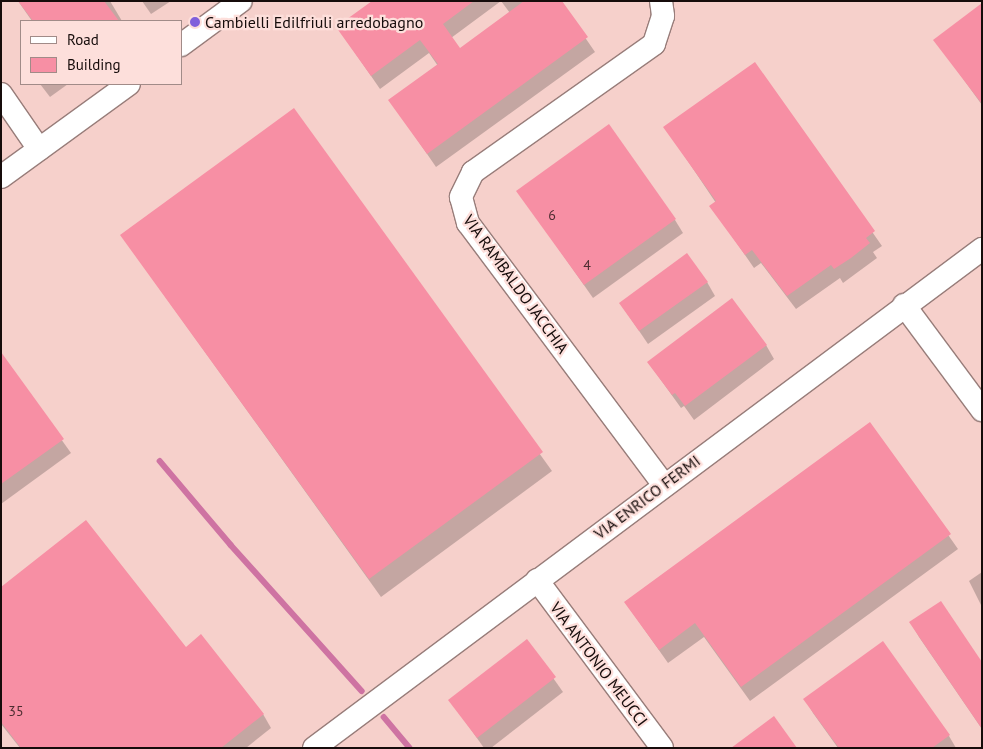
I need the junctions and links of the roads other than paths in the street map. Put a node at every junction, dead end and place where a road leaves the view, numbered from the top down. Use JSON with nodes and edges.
{"nodes":[{"id":1,"x":241,"y":1,"type":"edge"},
{"id":2,"x":661,"y":1,"type":"edge"},
{"id":3,"x":182,"y":44,"type":"edge"},
{"id":4,"x":128,"y":85,"type":"edge"},
{"id":5,"x":1,"y":94,"type":"edge"},
{"id":6,"x":39,"y":149,"type":"junction"},
{"id":7,"x":1,"y":177,"type":"edge"},
{"id":8,"x":982,"y":249,"type":"edge"},
{"id":9,"x":904,"y":305,"type":"junction"},
{"id":10,"x":982,"y":410,"type":"edge"},
{"id":11,"x":664,"y":485,"type":"junction"},
{"id":12,"x":537,"y":580,"type":"junction"},
{"id":13,"x":314,"y":748,"type":"edge"},
{"id":14,"x":662,"y":748,"type":"edge"}],
"edges":[{"from":1,"to":3,"type":"street"},
{"from":2,"to":11,"type":"street","name":"VIA RAMBALDO JACCHIA"},
{"from":4,"to":6,"type":"street"},
{"from":5,"to":6,"type":"street"},
{"from":6,"to":7,"type":"street"},
{"from":8,"to":9,"type":"street","name":"VIA ENRICO FERMI"},
{"from":9,"to":10,"type":"street"},
{"from":9,"to":11,"type":"street","name":"VIA ENRICO FERMI"},
{"from":11,"to":12,"type":"street","name":"VIA ENRICO FERMI"},
{"from":12,"to":13,"type":"street","name":"VIA ENRICO FERMI"},
{"from":12,"to":14,"type":"street","name":"VIA ANTONIO MEUCCI"}]}
